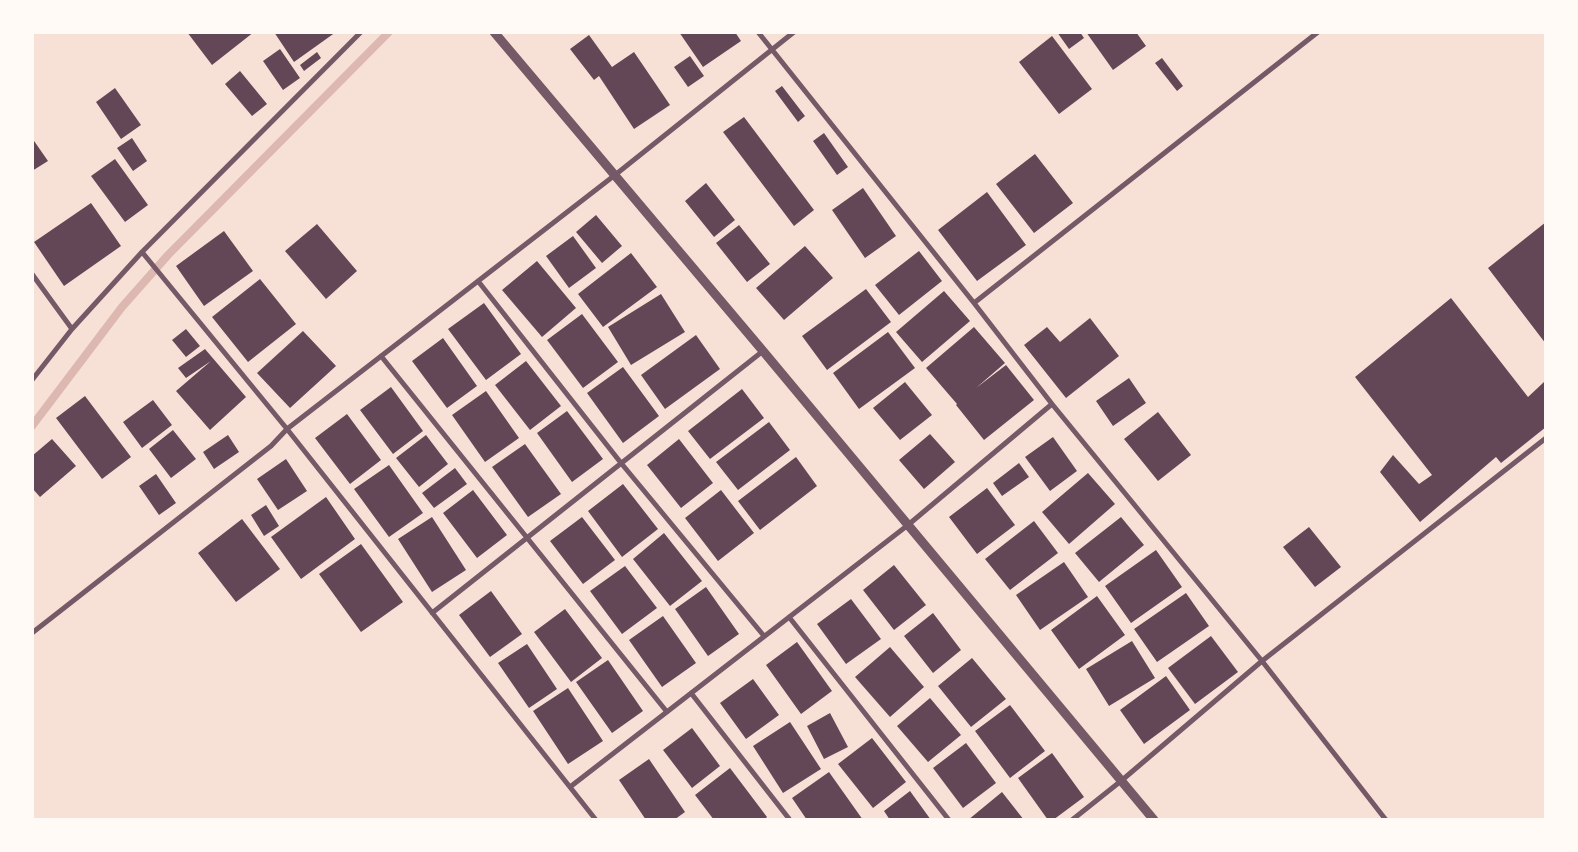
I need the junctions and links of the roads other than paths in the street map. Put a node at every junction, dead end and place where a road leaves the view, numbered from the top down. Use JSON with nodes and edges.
{"nodes":[{"id":1,"x":361,"y":32,"type":"edge"},
{"id":2,"x":494,"y":32,"type":"edge"},
{"id":3,"x":758,"y":32,"type":"edge"},
{"id":4,"x":794,"y":32,"type":"edge"},
{"id":5,"x":1318,"y":32,"type":"edge"},
{"id":6,"x":772,"y":50,"type":"junction"},
{"id":7,"x":614,"y":175,"type":"junction"},
{"id":8,"x":142,"y":252,"type":"junction"},
{"id":9,"x":32,"y":274,"type":"edge"},
{"id":10,"x":478,"y":281,"type":"junction"},
{"id":11,"x":974,"y":303,"type":"junction"},
{"id":12,"x":72,"y":329,"type":"junction"},
{"id":13,"x":763,"y":351,"type":"junction"},
{"id":14,"x":381,"y":356,"type":"junction"},
{"id":15,"x":32,"y":380,"type":"edge"},
{"id":16,"x":1052,"y":404,"type":"junction"},
{"id":17,"x":287,"y":429,"type":"junction"},
{"id":18,"x":1546,"y":438,"type":"edge"},
{"id":19,"x":622,"y":463,"type":"junction"},
{"id":20,"x":908,"y":525,"type":"junction"},
{"id":21,"x":527,"y":538,"type":"junction"},
{"id":22,"x":432,"y":613,"type":"junction"},
{"id":23,"x":789,"y":617,"type":"junction"},
{"id":24,"x":32,"y":633,"type":"edge"},
{"id":25,"x":764,"y":636,"type":"junction"},
{"id":26,"x":1262,"y":661,"type":"junction"},
{"id":27,"x":691,"y":693,"type":"junction"},
{"id":28,"x":667,"y":712,"type":"junction"},
{"id":29,"x":1121,"y":781,"type":"junction"},
{"id":30,"x":570,"y":787,"type":"junction"},
{"id":31,"x":596,"y":820,"type":"edge"},
{"id":32,"x":790,"y":820,"type":"edge"},
{"id":33,"x":949,"y":820,"type":"edge"},
{"id":34,"x":1072,"y":820,"type":"edge"},
{"id":35,"x":1154,"y":820,"type":"edge"},
{"id":36,"x":1386,"y":820,"type":"edge"}],
"edges":[{"from":1,"to":8,"type":"street"},
{"from":2,"to":7,"type":"street"},
{"from":3,"to":6,"type":"street"},
{"from":4,"to":6,"type":"street"},
{"from":5,"to":11,"type":"street"},
{"from":6,"to":7,"type":"street"},
{"from":6,"to":11,"type":"street"},
{"from":7,"to":10,"type":"street"},
{"from":7,"to":13,"type":"street"},
{"from":8,"to":12,"type":"street"},
{"from":8,"to":17,"type":"street"},
{"from":9,"to":12,"type":"street"},
{"from":10,"to":14,"type":"street"},
{"from":10,"to":19,"type":"street"},
{"from":11,"to":16,"type":"street"},
{"from":12,"to":15,"type":"street"},
{"from":13,"to":19,"type":"street"},
{"from":13,"to":20,"type":"street"},
{"from":14,"to":17,"type":"street"},
{"from":14,"to":21,"type":"street"},
{"from":16,"to":20,"type":"street"},
{"from":16,"to":26,"type":"street"},
{"from":17,"to":22,"type":"street"},
{"from":17,"to":24,"type":"street"},
{"from":18,"to":26,"type":"street"},
{"from":19,"to":21,"type":"street"},
{"from":19,"to":25,"type":"street"},
{"from":20,"to":23,"type":"street"},
{"from":20,"to":29,"type":"street"},
{"from":21,"to":22,"type":"street"},
{"from":21,"to":28,"type":"street"},
{"from":22,"to":30,"type":"street"},
{"from":23,"to":25,"type":"street"},
{"from":23,"to":33,"type":"street"},
{"from":25,"to":27,"type":"street"},
{"from":26,"to":29,"type":"street"},
{"from":26,"to":36,"type":"street"},
{"from":27,"to":28,"type":"street"},
{"from":27,"to":32,"type":"street"},
{"from":28,"to":30,"type":"street"},
{"from":29,"to":34,"type":"street"},
{"from":29,"to":35,"type":"street"},
{"from":30,"to":31,"type":"street"}]}
